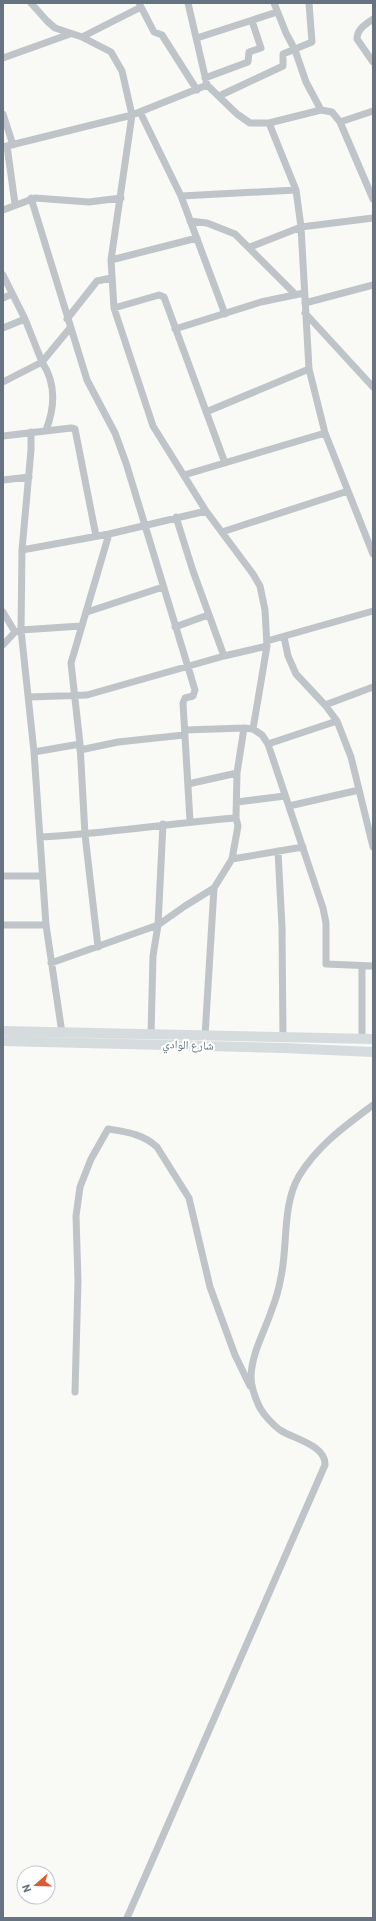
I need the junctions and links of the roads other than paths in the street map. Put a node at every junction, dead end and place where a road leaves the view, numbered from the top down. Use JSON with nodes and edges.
{"nodes":[{"id":1,"x":31,"y":3,"type":"edge"},
{"id":2,"x":188,"y":3,"type":"edge"},
{"id":3,"x":274,"y":3,"type":"edge"},
{"id":4,"x":309,"y":3,"type":"edge"},
{"id":5,"x":140,"y":5,"type":"edge"},
{"id":6,"x":278,"y":12,"type":"junction"},
{"id":7,"x":373,"y":19,"type":"edge"},
{"id":8,"x":252,"y":21,"type":"junction"},
{"id":9,"x":70,"y":34,"type":"junction"},
{"id":10,"x":82,"y":37,"type":"junction"},
{"id":11,"x":197,"y":38,"type":"junction"},
{"id":12,"x":295,"y":50,"type":"junction"},
{"id":13,"x":3,"y":58,"type":"edge"},
{"id":14,"x":373,"y":62,"type":"edge"},
{"id":15,"x":206,"y":81,"type":"junction"},
{"id":16,"x":197,"y":90,"type":"junction"},
{"id":17,"x":219,"y":96,"type":"junction"},
{"id":18,"x":321,"y":110,"type":"junction"},
{"id":19,"x":373,"y":111,"type":"edge"},
{"id":20,"x":140,"y":112,"type":"junction"},
{"id":21,"x":3,"y":114,"type":"edge"},
{"id":22,"x":132,"y":115,"type":"junction"},
{"id":23,"x":340,"y":122,"type":"junction"},
{"id":24,"x":269,"y":123,"type":"junction"},
{"id":25,"x":7,"y":146,"type":"edge"},
{"id":26,"x":371,"y":188,"type":"edge"},
{"id":27,"x":296,"y":190,"type":"junction"},
{"id":28,"x":181,"y":196,"type":"junction"},
{"id":29,"x":31,"y":198,"type":"junction"},
{"id":30,"x":121,"y":198,"type":"junction"},
{"id":31,"x":373,"y":199,"type":"edge"},
{"id":32,"x":15,"y":204,"type":"junction"},
{"id":33,"x":3,"y":210,"type":"edge"},
{"id":34,"x":373,"y":218,"type":"edge"},
{"id":35,"x":190,"y":221,"type":"junction"},
{"id":36,"x":301,"y":227,"type":"junction"},
{"id":37,"x":197,"y":238,"type":"junction"},
{"id":38,"x":250,"y":247,"type":"junction"},
{"id":39,"x":111,"y":260,"type":"junction"},
{"id":40,"x":3,"y":275,"type":"edge"},
{"id":41,"x":111,"y":278,"type":"junction"},
{"id":42,"x":373,"y":285,"type":"edge"},
{"id":43,"x":304,"y":293,"type":"junction"},
{"id":44,"x":12,"y":294,"type":"junction"},
{"id":45,"x":295,"y":294,"type":"junction"},
{"id":46,"x":3,"y":298,"type":"edge"},
{"id":47,"x":305,"y":303,"type":"junction"},
{"id":48,"x":114,"y":308,"type":"junction"},
{"id":49,"x":305,"y":313,"type":"junction"},
{"id":50,"x":225,"y":314,"type":"junction"},
{"id":51,"x":25,"y":319,"type":"junction"},
{"id":52,"x":67,"y":319,"type":"junction"},
{"id":53,"x":3,"y":328,"type":"edge"},
{"id":54,"x":70,"y":328,"type":"junction"},
{"id":55,"x":175,"y":329,"type":"junction"},
{"id":56,"x":42,"y":362,"type":"junction"},
{"id":57,"x":309,"y":369,"type":"junction"},
{"id":58,"x":3,"y":382,"type":"edge"},
{"id":59,"x":373,"y":387,"type":"edge"},
{"id":60,"x":206,"y":412,"type":"junction"},
{"id":61,"x":46,"y":430,"type":"junction"},
{"id":62,"x":32,"y":432,"type":"junction"},
{"id":63,"x":325,"y":433,"type":"junction"},
{"id":64,"x":3,"y":436,"type":"edge"},
{"id":65,"x":225,"y":463,"type":"junction"},
{"id":66,"x":184,"y":475,"type":"junction"},
{"id":67,"x":29,"y":477,"type":"junction"},
{"id":68,"x":3,"y":480,"type":"edge"},
{"id":69,"x":348,"y":491,"type":"junction"},
{"id":70,"x":206,"y":511,"type":"junction"},
{"id":71,"x":176,"y":517,"type":"junction"},
{"id":72,"x":145,"y":524,"type":"junction"},
{"id":73,"x":222,"y":532,"type":"junction"},
{"id":74,"x":109,"y":534,"type":"junction"},
{"id":75,"x":96,"y":536,"type":"junction"},
{"id":76,"x":22,"y":550,"type":"junction"},
{"id":77,"x":373,"y":554,"type":"edge"},
{"id":78,"x":163,"y":587,"type":"junction"},
{"id":79,"x":373,"y":611,"type":"edge"},
{"id":80,"x":87,"y":612,"type":"junction"},
{"id":81,"x":3,"y":613,"type":"edge"},
{"id":82,"x":208,"y":614,"type":"junction"},
{"id":83,"x":81,"y":626,"type":"junction"},
{"id":84,"x":175,"y":627,"type":"junction"},
{"id":85,"x":18,"y":631,"type":"junction"},
{"id":86,"x":284,"y":637,"type":"junction"},
{"id":87,"x":267,"y":643,"type":"junction"},
{"id":88,"x":3,"y":645,"type":"edge"},
{"id":89,"x":224,"y":656,"type":"junction"},
{"id":90,"x":188,"y":667,"type":"junction"},
{"id":91,"x":373,"y":687,"type":"edge"},
{"id":92,"x":75,"y":696,"type":"junction"},
{"id":93,"x":30,"y":698,"type":"junction"},
{"id":94,"x":325,"y":705,"type":"junction"},
{"id":95,"x":338,"y":721,"type":"junction"},
{"id":96,"x":244,"y":728,"type":"junction"},
{"id":97,"x":253,"y":729,"type":"junction"},
{"id":98,"x":185,"y":733,"type":"junction"},
{"id":99,"x":268,"y":744,"type":"junction"},
{"id":100,"x":80,"y":747,"type":"junction"},
{"id":101,"x":34,"y":752,"type":"junction"},
{"id":102,"x":237,"y":773,"type":"junction"},
{"id":103,"x":188,"y":784,"type":"junction"},
{"id":104,"x":359,"y":790,"type":"junction"},
{"id":105,"x":285,"y":796,"type":"junction"},
{"id":106,"x":237,"y":802,"type":"junction"},
{"id":107,"x":289,"y":806,"type":"junction"},
{"id":108,"x":236,"y":818,"type":"junction"},
{"id":109,"x":190,"y":821,"type":"junction"},
{"id":110,"x":163,"y":824,"type":"junction"},
{"id":111,"x":85,"y":835,"type":"junction"},
{"id":112,"x":40,"y":837,"type":"junction"},
{"id":113,"x":303,"y":847,"type":"junction"},
{"id":114,"x":373,"y":847,"type":"edge"},
{"id":115,"x":278,"y":851,"type":"junction"},
{"id":116,"x":232,"y":859,"type":"junction"},
{"id":117,"x":3,"y":876,"type":"edge"},
{"id":118,"x":42,"y":876,"type":"junction"},
{"id":119,"x":214,"y":888,"type":"junction"},
{"id":120,"x":3,"y":925,"type":"edge"},
{"id":121,"x":46,"y":925,"type":"junction"},
{"id":122,"x":158,"y":926,"type":"junction"},
{"id":123,"x":98,"y":947,"type":"junction"},
{"id":124,"x":51,"y":964,"type":"junction"},
{"id":125,"x":362,"y":966,"type":"junction"},
{"id":126,"x":373,"y":966,"type":"edge"},
{"id":127,"x":3,"y":1031,"type":"edge"},
{"id":128,"x":62,"y":1033,"type":"junction"},
{"id":129,"x":151,"y":1035,"type":"junction"},
{"id":130,"x":204,"y":1036,"type":"junction"},
{"id":131,"x":51,"y":1037,"type":"junction"},
{"id":132,"x":283,"y":1038,"type":"junction"},
{"id":133,"x":362,"y":1039,"type":"junction"},
{"id":134,"x":373,"y":1039,"type":"edge"},
{"id":135,"x":3,"y":1041,"type":"edge"},
{"id":136,"x":373,"y":1052,"type":"edge"},
{"id":137,"x":373,"y":1105,"type":"edge"},
{"id":138,"x":75,"y":1392,"type":"dead end"},
{"id":139,"x":253,"y":1392,"type":"junction"},
{"id":140,"x":127,"y":1918,"type":"edge"}],
"edges":[{"from":1,"to":9,"type":"street"},
{"from":2,"to":11,"type":"street"},
{"from":3,"to":6,"type":"street"},
{"from":4,"to":12,"type":"street"},
{"from":5,"to":10,"type":"street"},
{"from":5,"to":16,"type":"street"},
{"from":6,"to":8,"type":"street"},
{"from":6,"to":12,"type":"street"},
{"from":7,"to":14,"type":"street"},
{"from":8,"to":11,"type":"street"},
{"from":8,"to":15,"type":"street"},
{"from":9,"to":10,"type":"street"},
{"from":9,"to":13,"type":"street"},
{"from":10,"to":22,"type":"street"},
{"from":11,"to":15,"type":"street"},
{"from":12,"to":17,"type":"street"},
{"from":12,"to":18,"type":"street"},
{"from":15,"to":16,"type":"street"},
{"from":15,"to":17,"type":"street"},
{"from":16,"to":20,"type":"street"},
{"from":17,"to":24,"type":"street"},
{"from":18,"to":23,"type":"street"},
{"from":18,"to":24,"type":"street"},
{"from":19,"to":23,"type":"street"},
{"from":20,"to":22,"type":"street"},
{"from":20,"to":28,"type":"street"},
{"from":21,"to":25,"type":"street"},
{"from":22,"to":25,"type":"street"},
{"from":22,"to":30,"type":"street"},
{"from":23,"to":26,"type":"street"},
{"from":24,"to":27,"type":"street"},
{"from":25,"to":32,"type":"street"},
{"from":26,"to":31,"type":"street"},
{"from":27,"to":28,"type":"street"},
{"from":27,"to":36,"type":"street"},
{"from":28,"to":35,"type":"street"},
{"from":29,"to":30,"type":"street"},
{"from":29,"to":32,"type":"street"},
{"from":29,"to":52,"type":"street"},
{"from":30,"to":39,"type":"street"},
{"from":32,"to":33,"type":"street"},
{"from":34,"to":36,"type":"street"},
{"from":35,"to":37,"type":"street"},
{"from":35,"to":38,"type":"street"},
{"from":36,"to":38,"type":"street"},
{"from":36,"to":43,"type":"street"},
{"from":37,"to":39,"type":"street"},
{"from":37,"to":50,"type":"street"},
{"from":38,"to":45,"type":"street"},
{"from":39,"to":41,"type":"street"},
{"from":40,"to":44,"type":"street"},
{"from":41,"to":48,"type":"street"},
{"from":41,"to":52,"type":"street"},
{"from":42,"to":47,"type":"street"},
{"from":43,"to":45,"type":"street"},
{"from":43,"to":47,"type":"street"},
{"from":44,"to":46,"type":"street"},
{"from":44,"to":51,"type":"street"},
{"from":45,"to":50,"type":"street"},
{"from":47,"to":49,"type":"street"},
{"from":48,"to":55,"type":"street"},
{"from":48,"to":66,"type":"street"},
{"from":49,"to":57,"type":"street"},
{"from":49,"to":59,"type":"street"},
{"from":50,"to":55,"type":"street"},
{"from":51,"to":53,"type":"street"},
{"from":51,"to":56,"type":"street"},
{"from":52,"to":54,"type":"street"},
{"from":54,"to":56,"type":"street"},
{"from":54,"to":72,"type":"street"},
{"from":55,"to":60,"type":"street"},
{"from":56,"to":58,"type":"street"},
{"from":56,"to":61,"type":"street"},
{"from":57,"to":60,"type":"street"},
{"from":57,"to":63,"type":"street"},
{"from":60,"to":65,"type":"street"},
{"from":61,"to":62,"type":"street"},
{"from":61,"to":75,"type":"street"},
{"from":62,"to":64,"type":"street"},
{"from":62,"to":67,"type":"street"},
{"from":63,"to":65,"type":"street"},
{"from":63,"to":69,"type":"street"},
{"from":65,"to":66,"type":"street"},
{"from":66,"to":70,"type":"street"},
{"from":67,"to":68,"type":"street"},
{"from":67,"to":76,"type":"street"},
{"from":69,"to":73,"type":"street"},
{"from":69,"to":77,"type":"street"},
{"from":70,"to":71,"type":"street"},
{"from":70,"to":73,"type":"street"},
{"from":71,"to":72,"type":"street"},
{"from":71,"to":82,"type":"street"},
{"from":72,"to":74,"type":"street"},
{"from":72,"to":78,"type":"street"},
{"from":73,"to":87,"type":"street"},
{"from":74,"to":75,"type":"street"},
{"from":74,"to":80,"type":"street"},
{"from":75,"to":76,"type":"street"},
{"from":76,"to":85,"type":"street"},
{"from":78,"to":80,"type":"street"},
{"from":78,"to":84,"type":"street"},
{"from":79,"to":86,"type":"street"},
{"from":80,"to":83,"type":"street"},
{"from":81,"to":85,"type":"street"},
{"from":82,"to":84,"type":"street"},
{"from":82,"to":89,"type":"street"},
{"from":83,"to":85,"type":"street"},
{"from":83,"to":92,"type":"street"},
{"from":84,"to":90,"type":"street"},
{"from":85,"to":88,"type":"street"},
{"from":85,"to":93,"type":"street"},
{"from":86,"to":87,"type":"street"},
{"from":86,"to":94,"type":"street"},
{"from":87,"to":89,"type":"street"},
{"from":87,"to":97,"type":"street"},
{"from":89,"to":90,"type":"street"},
{"from":90,"to":92,"type":"street"},
{"from":90,"to":98,"type":"street"},
{"from":91,"to":94,"type":"street"},
{"from":92,"to":93,"type":"street"},
{"from":92,"to":100,"type":"street"},
{"from":93,"to":101,"type":"street"},
{"from":94,"to":95,"type":"street"},
{"from":95,"to":99,"type":"street"},
{"from":95,"to":104,"type":"street"},
{"from":96,"to":97,"type":"street"},
{"from":96,"to":98,"type":"street"},
{"from":96,"to":102,"type":"street"},
{"from":97,"to":99,"type":"street"},
{"from":98,"to":100,"type":"street"},
{"from":98,"to":103,"type":"street"},
{"from":99,"to":105,"type":"street"},
{"from":100,"to":101,"type":"street"},
{"from":100,"to":111,"type":"street"},
{"from":101,"to":112,"type":"street"},
{"from":102,"to":103,"type":"street"},
{"from":102,"to":106,"type":"street"},
{"from":103,"to":109,"type":"street"},
{"from":104,"to":107,"type":"street"},
{"from":104,"to":114,"type":"street"},
{"from":105,"to":106,"type":"street"},
{"from":105,"to":107,"type":"street"},
{"from":106,"to":108,"type":"street"},
{"from":107,"to":113,"type":"street"},
{"from":108,"to":109,"type":"street"},
{"from":108,"to":116,"type":"street"},
{"from":109,"to":110,"type":"street"},
{"from":110,"to":111,"type":"street"},
{"from":110,"to":122,"type":"street"},
{"from":111,"to":112,"type":"street"},
{"from":111,"to":123,"type":"street"},
{"from":112,"to":118,"type":"street"},
{"from":113,"to":115,"type":"street"},
{"from":113,"to":125,"type":"street"},
{"from":115,"to":116,"type":"street"},
{"from":115,"to":132,"type":"street"},
{"from":116,"to":119,"type":"street"},
{"from":117,"to":118,"type":"street"},
{"from":118,"to":121,"type":"street"},
{"from":119,"to":122,"type":"street"},
{"from":119,"to":130,"type":"street"},
{"from":120,"to":121,"type":"street"},
{"from":121,"to":124,"type":"street"},
{"from":122,"to":123,"type":"street"},
{"from":122,"to":129,"type":"street"},
{"from":123,"to":124,"type":"street"},
{"from":124,"to":128,"type":"street"},
{"from":125,"to":126,"type":"street"},
{"from":125,"to":133,"type":"street"},
{"from":127,"to":131,"type":"main road","name":"شارع الوادي"},
{"from":128,"to":129,"type":"main road","name":"شارع الوادي"},
{"from":128,"to":131,"type":"main road","name":"شارع الوادي"},
{"from":129,"to":130,"type":"main road","name":"شارع الوادي"},
{"from":130,"to":132,"type":"main road","name":"شارع الوادي"},
{"from":131,"to":135,"type":"main road","name":"شارع الوادي"},
{"from":131,"to":136,"type":"main road","name":"شارع الوادي"},
{"from":132,"to":133,"type":"main road","name":"شارع الوادي"},
{"from":133,"to":134,"type":"main road","name":"شارع الوادي"},
{"from":137,"to":139,"type":"street"},
{"from":138,"to":139,"type":"street"},
{"from":139,"to":140,"type":"street"}]}
